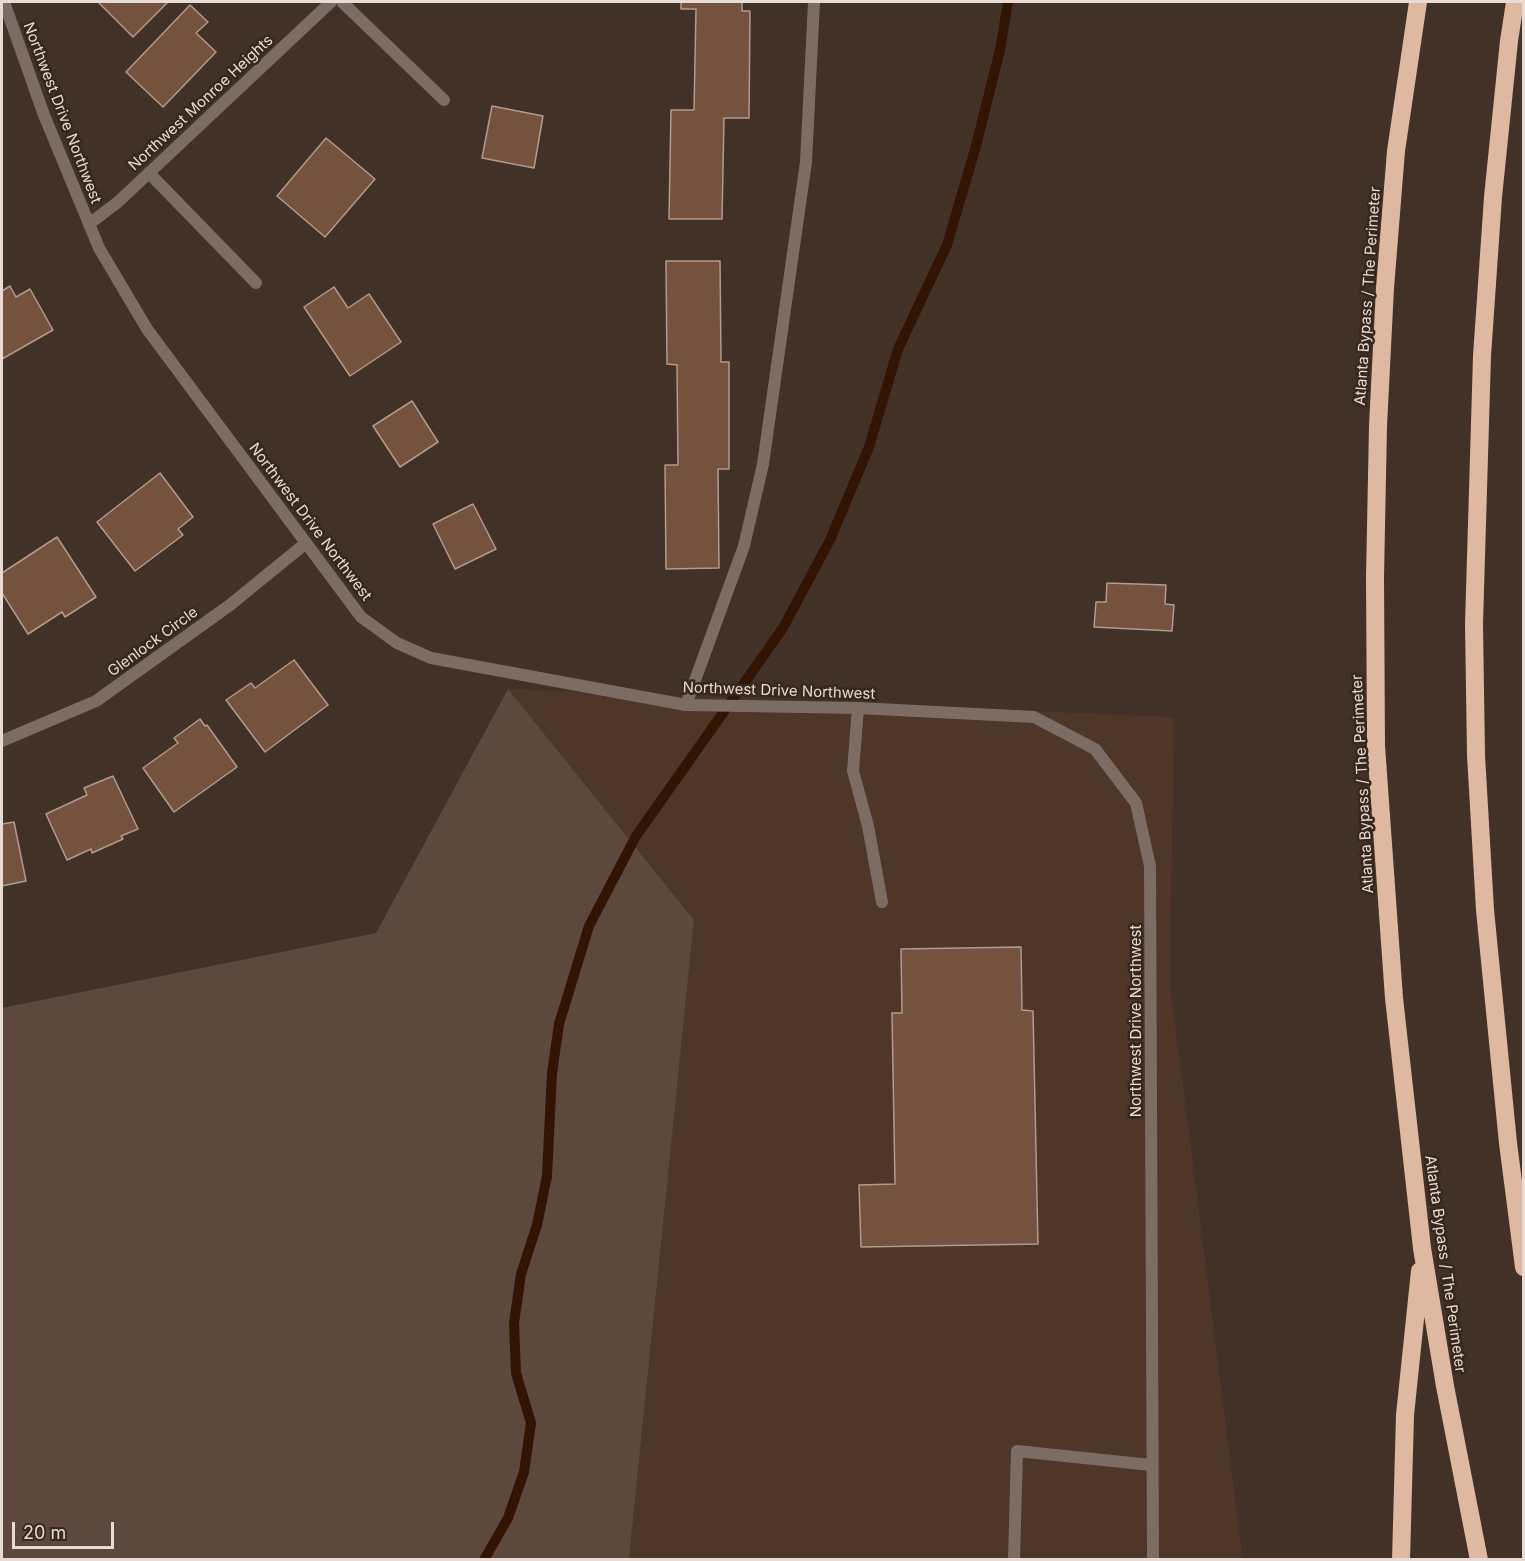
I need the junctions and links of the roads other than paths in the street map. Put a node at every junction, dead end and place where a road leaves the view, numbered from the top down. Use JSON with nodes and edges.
{"nodes":[{"id":1,"x":4,"y":2,"type":"edge"},
{"id":2,"x":331,"y":2,"type":"edge"},
{"id":3,"x":342,"y":2,"type":"edge"},
{"id":4,"x":814,"y":2,"type":"edge"},
{"id":5,"x":1418,"y":2,"type":"edge"},
{"id":6,"x":1515,"y":2,"type":"edge"},
{"id":7,"x":444,"y":100,"type":"dead end"},
{"id":8,"x":149,"y":173,"type":"junction"},
{"id":9,"x":89,"y":224,"type":"junction"},
{"id":10,"x":256,"y":283,"type":"dead end"},
{"id":11,"x":306,"y":543,"type":"junction"},
{"id":12,"x":686,"y":705,"type":"junction"},
{"id":13,"x":858,"y":708,"type":"junction"},
{"id":14,"x":2,"y":741,"type":"edge"},
{"id":15,"x":882,"y":902,"type":"dead end"},
{"id":16,"x":1508,"y":1143,"type":"junction"},
{"id":17,"x":1524,"y":1197,"type":"edge"},
{"id":18,"x":1422,"y":1248,"type":"junction"},
{"id":19,"x":1524,"y":1267,"type":"edge"},
{"id":20,"x":1151,"y":1466,"type":"junction"},
{"id":21,"x":1014,"y":1560,"type":"edge"},
{"id":22,"x":1153,"y":1560,"type":"edge"},
{"id":23,"x":1401,"y":1560,"type":"edge"},
{"id":24,"x":1479,"y":1560,"type":"edge"}],
"edges":[{"from":1,"to":9,"type":"street","name":"Northwest Drive Northwest"},
{"from":2,"to":8,"type":"street","name":"Northwest Monroe Heights"},
{"from":3,"to":7,"type":"street"},
{"from":4,"to":12,"type":"street"},
{"from":5,"to":18,"type":"highway","name":"Atlanta Bypass / The Perimeter"},
{"from":6,"to":16,"type":"highway"},
{"from":8,"to":9,"type":"street","name":"Northwest Monroe Heights"},
{"from":8,"to":10,"type":"street"},
{"from":9,"to":11,"type":"street","name":"Northwest Drive Northwest"},
{"from":11,"to":12,"type":"street","name":"Northwest Drive Northwest"},
{"from":11,"to":14,"type":"street","name":"Glenlock Circle"},
{"from":12,"to":13,"type":"street","name":"Northwest Drive Northwest"},
{"from":13,"to":15,"type":"street"},
{"from":13,"to":20,"type":"street","name":"Northwest Drive Northwest"},
{"from":16,"to":17,"type":"highway"},
{"from":16,"to":19,"type":"highway"},
{"from":18,"to":23,"type":"highway"},
{"from":18,"to":24,"type":"highway","name":"Atlanta Bypass / The Perimeter"},
{"from":20,"to":21,"type":"street"},
{"from":20,"to":22,"type":"street","name":"Northwest Drive Northwest"}]}
